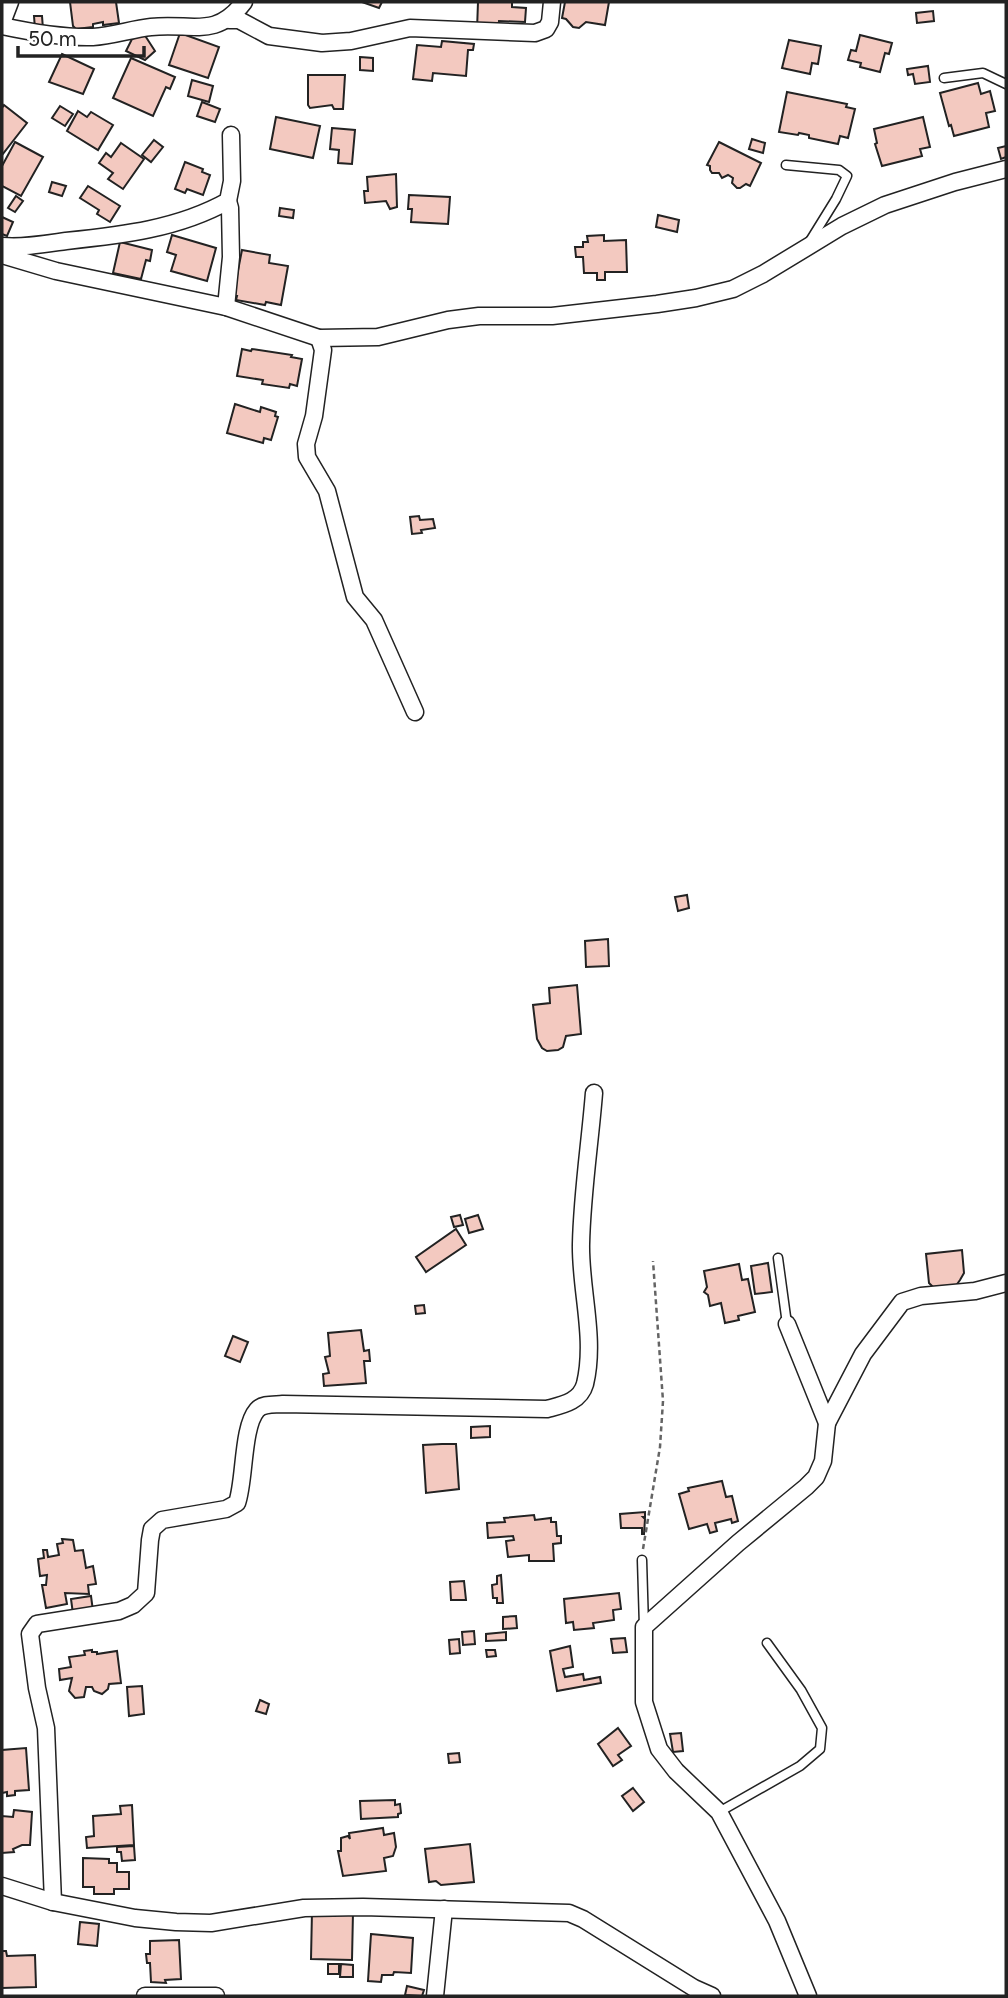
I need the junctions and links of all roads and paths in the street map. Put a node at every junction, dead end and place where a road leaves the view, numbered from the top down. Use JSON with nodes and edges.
{"nodes":[{"id":1,"x":10,"y":2,"type":"edge"},
{"id":2,"x":244,"y":2,"type":"edge"},
{"id":3,"x":552,"y":2,"type":"edge"},
{"id":4,"x":229,"y":20,"type":"junction"},
{"id":5,"x":2,"y":25,"type":"edge"},
{"id":6,"x":944,"y":78,"type":"dead end"},
{"id":7,"x":1006,"y":84,"type":"edge"},
{"id":8,"x":231,"y":135,"type":"dead end"},
{"id":9,"x":786,"y":165,"type":"dead end"},
{"id":10,"x":1006,"y":169,"type":"edge"},
{"id":11,"x":228,"y":201,"type":"junction"},
{"id":12,"x":2,"y":246,"type":"edge"},
{"id":13,"x":807,"y":247,"type":"junction"},
{"id":14,"x":2,"y":255,"type":"edge"},
{"id":15,"x":226,"y":307,"type":"junction"},
{"id":16,"x":319,"y":338,"type":"junction"},
{"id":17,"x":415,"y":712,"type":"dead end"},
{"id":18,"x":594,"y":1093,"type":"dead end"},
{"id":19,"x":778,"y":1258,"type":"dead end"},
{"id":20,"x":653,"y":1261,"type":"dead end"},
{"id":21,"x":1006,"y":1283,"type":"edge"},
{"id":22,"x":787,"y":1324,"type":"joint"},
{"id":23,"x":827,"y":1423,"type":"junction"},
{"id":24,"x":642,"y":1560,"type":"joint"},
{"id":25,"x":644,"y":1627,"type":"junction"},
{"id":26,"x":766,"y":1643,"type":"dead end"},
{"id":27,"x":719,"y":1812,"type":"junction"},
{"id":28,"x":2,"y":1886,"type":"edge"},
{"id":29,"x":53,"y":1902,"type":"junction"},
{"id":30,"x":444,"y":1909,"type":"junction"},
{"id":31,"x":145,"y":1996,"type":"edge"},
{"id":32,"x":216,"y":1996,"type":"edge"},
{"id":33,"x":435,"y":1996,"type":"edge"},
{"id":34,"x":712,"y":1996,"type":"edge"},
{"id":35,"x":808,"y":1996,"type":"edge"}],
"edges":[{"from":1,"to":5,"type":"street"},
{"from":2,"to":4,"type":"street"},
{"from":3,"to":4,"type":"street"},
{"from":4,"to":5,"type":"street"},
{"from":6,"to":7,"type":"lane"},
{"from":8,"to":11,"type":"street"},
{"from":9,"to":13,"type":"lane"},
{"from":10,"to":13,"type":"street"},
{"from":11,"to":12,"type":"street"},
{"from":11,"to":15,"type":"street"},
{"from":13,"to":16,"type":"street"},
{"from":14,"to":15,"type":"street"},
{"from":15,"to":16,"type":"street"},
{"from":16,"to":17,"type":"street"},
{"from":18,"to":29,"type":"street"},
{"from":19,"to":22,"type":"lane"},
{"from":20,"to":24,"type":"path"},
{"from":21,"to":23,"type":"street"},
{"from":22,"to":23,"type":"street"},
{"from":23,"to":25,"type":"street"},
{"from":24,"to":25,"type":"lane"},
{"from":25,"to":27,"type":"street"},
{"from":26,"to":27,"type":"lane"},
{"from":27,"to":35,"type":"street"},
{"from":28,"to":29,"type":"street"},
{"from":29,"to":30,"type":"street"},
{"from":30,"to":33,"type":"street"},
{"from":30,"to":34,"type":"street"},
{"from":31,"to":32,"type":"street"}]}
